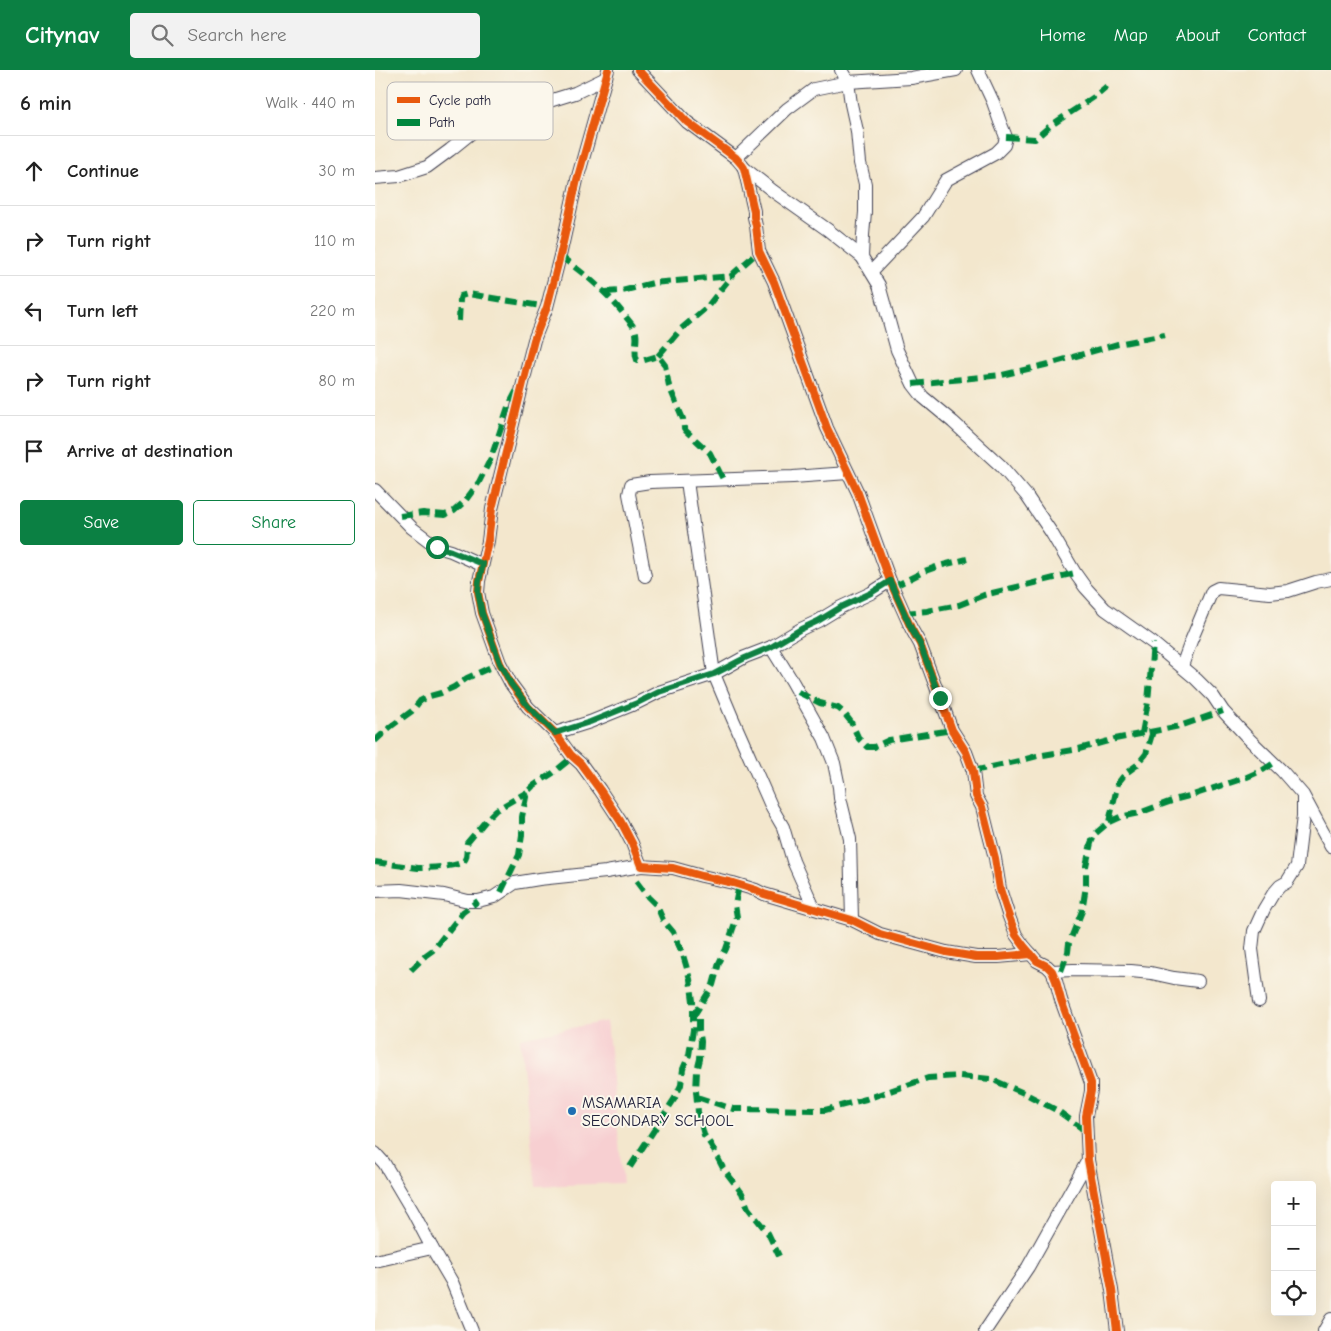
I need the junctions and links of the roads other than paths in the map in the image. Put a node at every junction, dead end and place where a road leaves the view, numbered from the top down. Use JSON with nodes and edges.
{"nodes":[{"id":1,"x":638,"y":70,"type":"edge"},
{"id":2,"x":841,"y":70,"type":"edge"},
{"id":3,"x":956,"y":70,"type":"edge"},
{"id":4,"x":977,"y":70,"type":"edge"},
{"id":5,"x":607,"y":74,"type":"edge"},
{"id":6,"x":848,"y":82,"type":"junction"},
{"id":7,"x":553,"y":100,"type":"edge"},
{"id":8,"x":463,"y":140,"type":"edge"},
{"id":9,"x":740,"y":163,"type":"junction"},
{"id":10,"x":375,"y":178,"type":"edge"},
{"id":11,"x":863,"y":257,"type":"junction"},
{"id":12,"x":872,"y":271,"type":"junction"},
{"id":13,"x":848,"y":473,"type":"junction"},
{"id":14,"x":687,"y":482,"type":"junction"},
{"id":15,"x":375,"y":490,"type":"edge"},
{"id":16,"x":483,"y":564,"type":"junction"},
{"id":17,"x":645,"y":576,"type":"dead end"},
{"id":18,"x":1331,"y":579,"type":"edge"},
{"id":19,"x":890,"y":581,"type":"junction"},
{"id":20,"x":771,"y":647,"type":"junction"},
{"id":21,"x":1182,"y":666,"type":"junction"},
{"id":22,"x":714,"y":674,"type":"junction"},
{"id":23,"x":555,"y":733,"type":"junction"},
{"id":24,"x":1303,"y":796,"type":"junction"},
{"id":25,"x":1331,"y":847,"type":"edge"},
{"id":26,"x":641,"y":866,"type":"junction"},
{"id":27,"x":375,"y":891,"type":"edge"},
{"id":28,"x":814,"y":908,"type":"junction"},
{"id":29,"x":852,"y":920,"type":"junction"},
{"id":30,"x":1031,"y":954,"type":"junction"},
{"id":31,"x":1052,"y":971,"type":"junction"},
{"id":32,"x":1198,"y":982,"type":"dead end"},
{"id":33,"x":1259,"y":1001,"type":"dead end"},
{"id":34,"x":375,"y":1153,"type":"edge"},
{"id":35,"x":1088,"y":1160,"type":"junction"},
{"id":36,"x":432,"y":1248,"type":"junction"},
{"id":37,"x":375,"y":1261,"type":"edge"},
{"id":38,"x":1331,"y":1319,"type":"edge"},
{"id":39,"x":472,"y":1331,"type":"edge"},
{"id":40,"x":985,"y":1331,"type":"edge"},
{"id":41,"x":1117,"y":1331,"type":"edge"},
{"id":42,"x":1324,"y":1331,"type":"edge"}],
"edges":[{"from":1,"to":9,"type":"street"},
{"from":2,"to":6,"type":"street"},
{"from":3,"to":6,"type":"street"},
{"from":4,"to":12,"type":"street"},
{"from":5,"to":7,"type":"street"},
{"from":5,"to":16,"type":"street"},
{"from":6,"to":9,"type":"street"},
{"from":6,"to":11,"type":"street"},
{"from":8,"to":10,"type":"street"},
{"from":9,"to":11,"type":"street"},
{"from":9,"to":13,"type":"street"},
{"from":11,"to":12,"type":"street"},
{"from":12,"to":21,"type":"street"},
{"from":13,"to":14,"type":"street"},
{"from":13,"to":19,"type":"street"},
{"from":14,"to":17,"type":"street"},
{"from":14,"to":22,"type":"street"},
{"from":15,"to":16,"type":"street"},
{"from":16,"to":23,"type":"street"},
{"from":18,"to":21,"type":"street"},
{"from":19,"to":20,"type":"street"},
{"from":19,"to":30,"type":"street"},
{"from":20,"to":22,"type":"street"},
{"from":20,"to":29,"type":"street"},
{"from":21,"to":24,"type":"street"},
{"from":22,"to":23,"type":"street"},
{"from":22,"to":28,"type":"street"},
{"from":23,"to":26,"type":"street"},
{"from":24,"to":25,"type":"street"},
{"from":24,"to":33,"type":"street"},
{"from":26,"to":27,"type":"street"},
{"from":26,"to":28,"type":"street"},
{"from":28,"to":29,"type":"street"},
{"from":29,"to":30,"type":"street"},
{"from":30,"to":31,"type":"street"},
{"from":31,"to":32,"type":"street"},
{"from":31,"to":35,"type":"street"},
{"from":34,"to":36,"type":"street"},
{"from":35,"to":40,"type":"street"},
{"from":35,"to":41,"type":"street"},
{"from":36,"to":37,"type":"street"},
{"from":36,"to":39,"type":"street"},
{"from":38,"to":42,"type":"street"}]}
